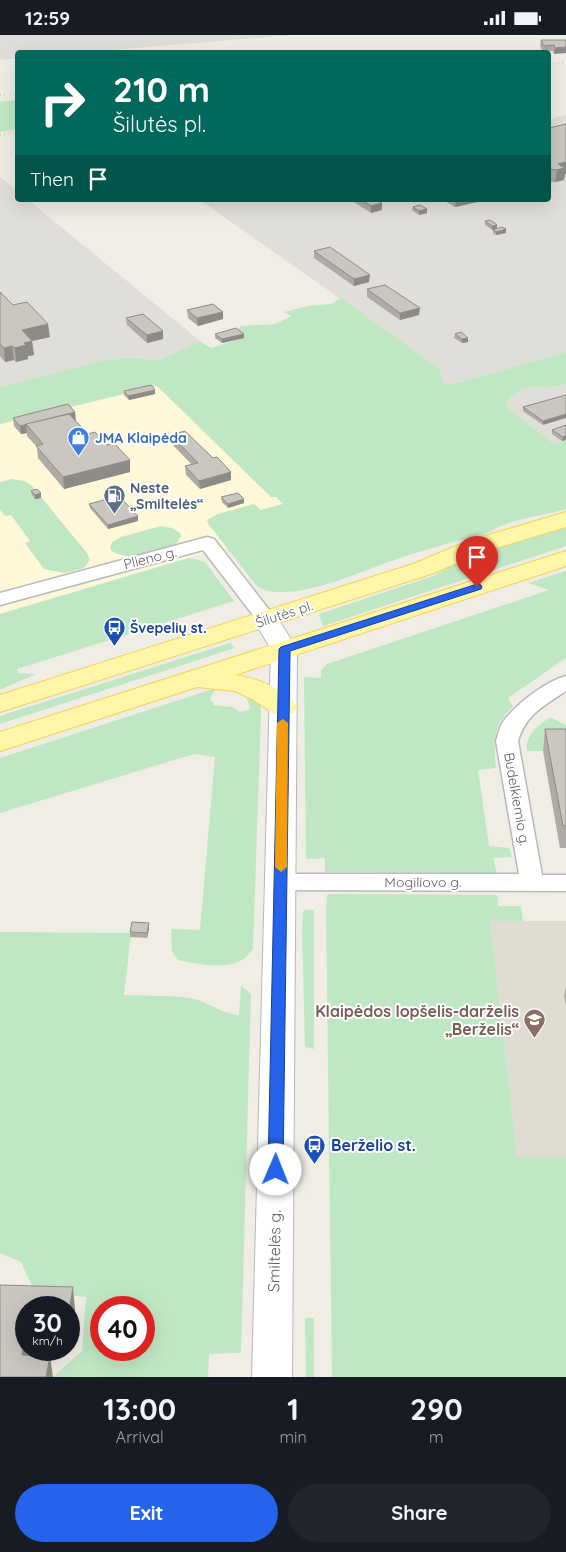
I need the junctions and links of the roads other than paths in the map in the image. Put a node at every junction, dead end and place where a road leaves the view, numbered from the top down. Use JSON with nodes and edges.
{"nodes":[{"id":1,"x":566,"y":519,"type":"edge"},
{"id":2,"x":566,"y":558,"type":"edge"},
{"id":3,"x":0,"y":599,"type":"edge"},
{"id":4,"x":266,"y":619,"type":"junction"},
{"id":5,"x":284,"y":649,"type":"junction"},
{"id":6,"x":186,"y":682,"type":"junction"},
{"id":7,"x":566,"y":682,"type":"edge"},
{"id":8,"x":0,"y":703,"type":"edge"},
{"id":9,"x":283,"y":707,"type":"junction"},
{"id":10,"x":0,"y":742,"type":"edge"},
{"id":11,"x":281,"y":882,"type":"junction"},
{"id":12,"x":532,"y":883,"type":"junction"},
{"id":13,"x":566,"y":883,"type":"edge"},
{"id":14,"x":272,"y":1377,"type":"edge"}],
"edges":[{"from":1,"to":4,"type":"main road","name":"Šilutės pl."},
{"from":2,"to":5,"type":"main road"},
{"from":3,"to":4,"type":"street","name":"Plieno g."},
{"from":4,"to":5,"type":"street"},
{"from":4,"to":8,"type":"main road","name":"Šilutės pl."},
{"from":5,"to":6,"type":"main road"},
{"from":5,"to":9,"type":"street","name":"Smiltelės g."},
{"from":6,"to":9,"type":"main road"},
{"from":6,"to":10,"type":"main road"},
{"from":7,"to":12,"type":"street","name":"Budelkiemio g."},
{"from":9,"to":11,"type":"street","name":"Smiltelės g."},
{"from":11,"to":12,"type":"street","name":"Mogiliovo g."},
{"from":11,"to":14,"type":"street","name":"Smiltelės g."},
{"from":12,"to":13,"type":"street","name":"Mogiliovo g."}]}
